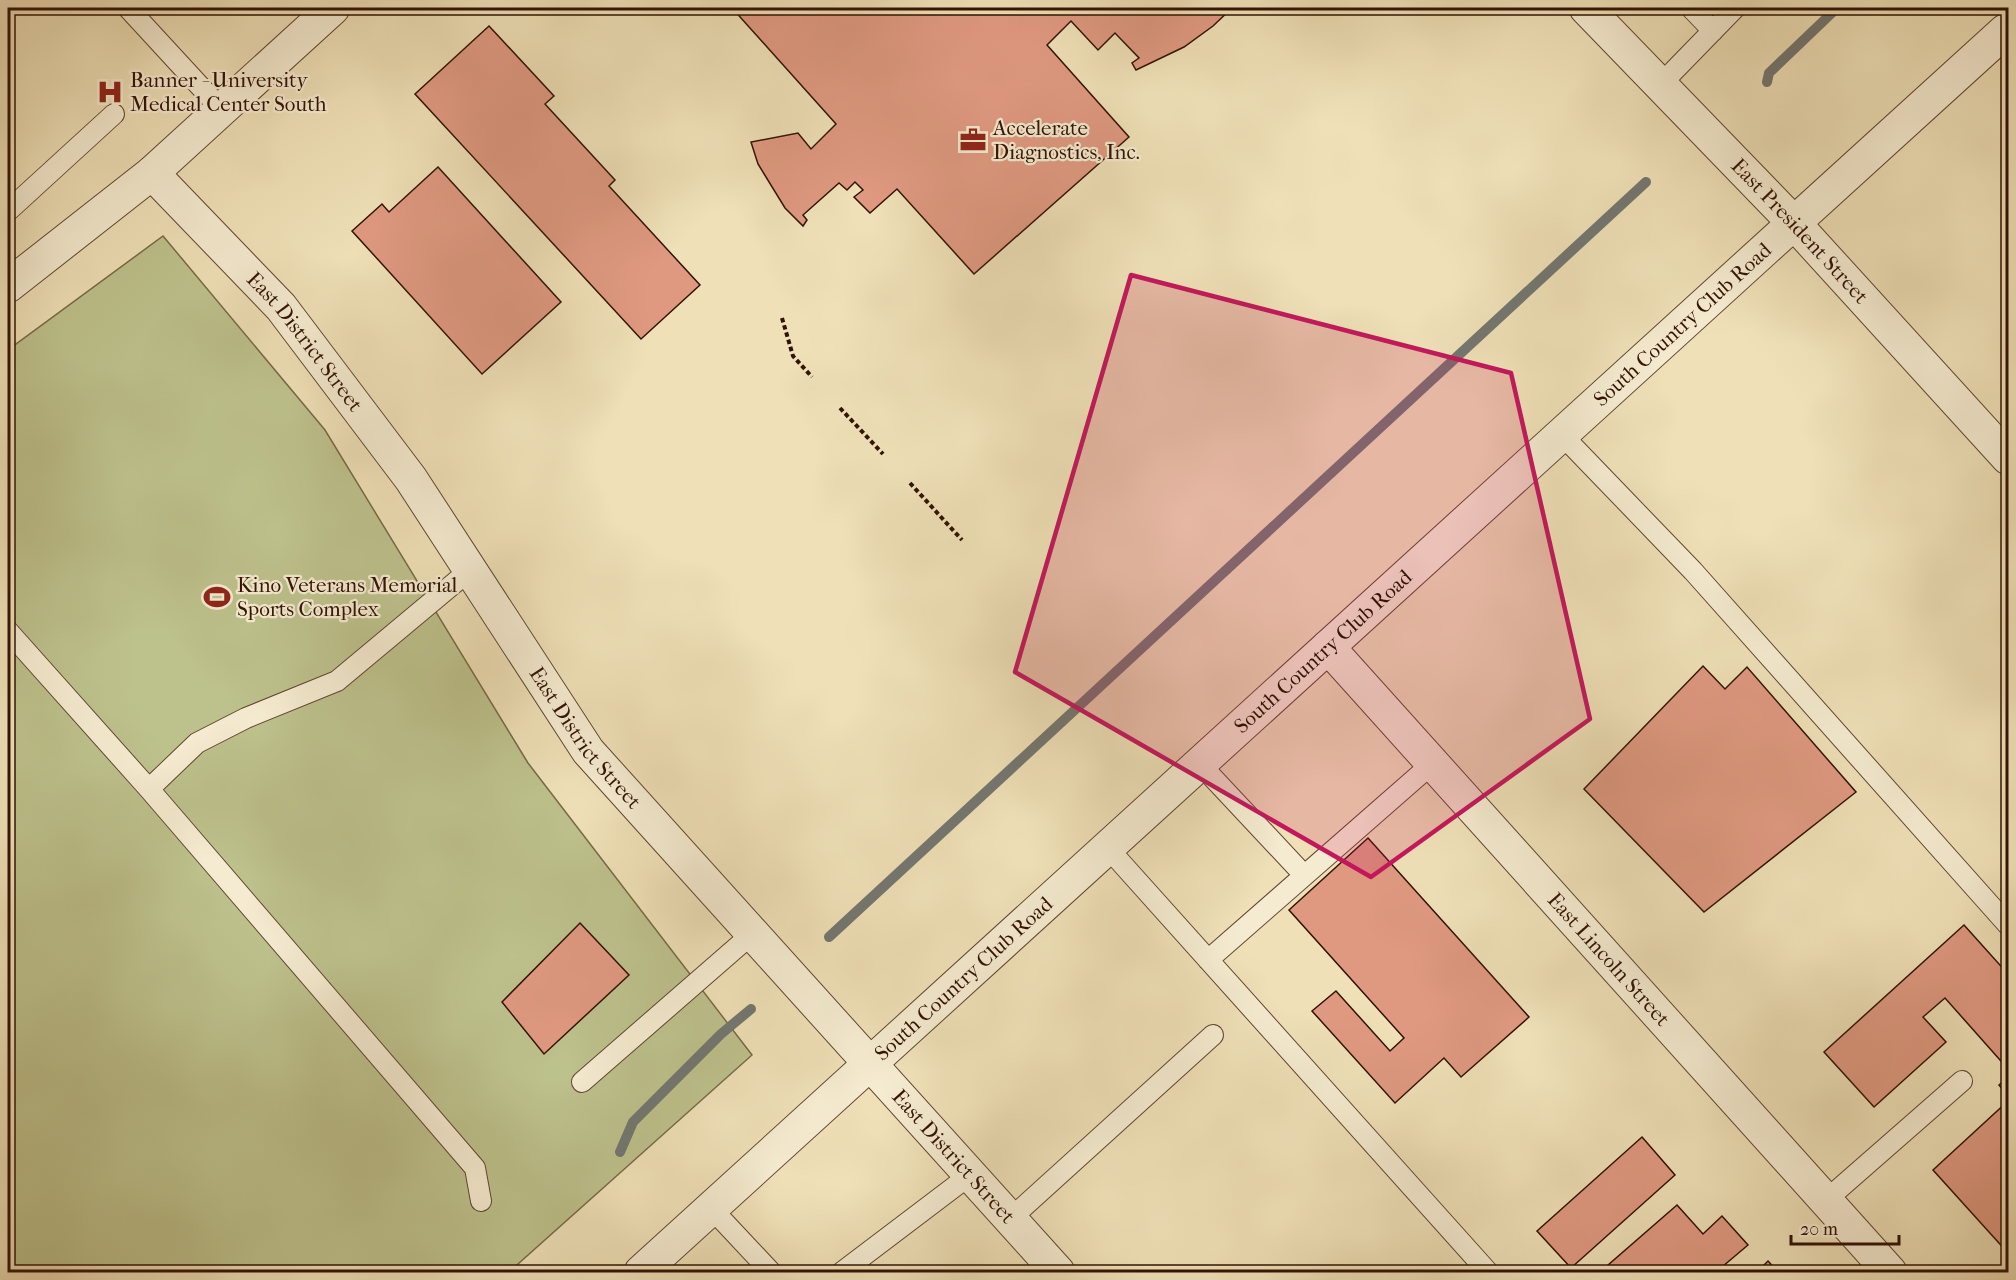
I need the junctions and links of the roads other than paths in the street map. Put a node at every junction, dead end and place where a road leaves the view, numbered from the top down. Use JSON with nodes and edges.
{"nodes":[{"id":1,"x":128,"y":8,"type":"edge"},
{"id":2,"x":333,"y":8,"type":"edge"},
{"id":3,"x":1587,"y":8,"type":"edge"},
{"id":4,"x":1691,"y":8,"type":"edge"},
{"id":5,"x":1735,"y":8,"type":"edge"},
{"id":6,"x":2008,"y":29,"type":"edge"},
{"id":7,"x":1713,"y":31,"type":"junction"},
{"id":8,"x":1661,"y":84,"type":"junction"},
{"id":9,"x":222,"y":109,"type":"junction"},
{"id":10,"x":114,"y":114,"type":"dead end"},
{"id":11,"x":152,"y":173,"type":"junction"},
{"id":12,"x":8,"y":211,"type":"edge"},
{"id":13,"x":1794,"y":223,"type":"junction"},
{"id":14,"x":8,"y":286,"type":"edge"},
{"id":15,"x":1562,"y":435,"type":"junction"},
{"id":16,"x":2008,"y":458,"type":"edge"},
{"id":17,"x":470,"y":570,"type":"junction"},
{"id":18,"x":8,"y":631,"type":"edge"},
{"id":19,"x":1328,"y":647,"type":"junction"},
{"id":20,"x":1432,"y":763,"type":"junction"},
{"id":21,"x":1200,"y":764,"type":"junction"},
{"id":22,"x":149,"y":789,"type":"junction"},
{"id":23,"x":1107,"y":847,"type":"junction"},
{"id":24,"x":1304,"y":875,"type":"junction"},
{"id":25,"x":2008,"y":924,"type":"edge"},
{"id":26,"x":752,"y":934,"type":"junction"},
{"id":27,"x":1208,"y":960,"type":"junction"},
{"id":28,"x":1213,"y":1035,"type":"dead end"},
{"id":29,"x":869,"y":1063,"type":"junction"},
{"id":30,"x":1962,"y":1081,"type":"dead end"},
{"id":31,"x":582,"y":1082,"type":"dead end"},
{"id":32,"x":970,"y":1175,"type":"junction"},
{"id":33,"x":481,"y":1201,"type":"dead end"},
{"id":34,"x":1826,"y":1201,"type":"junction"},
{"id":35,"x":711,"y":1208,"type":"junction"},
{"id":36,"x":1010,"y":1219,"type":"junction"},
{"id":37,"x":644,"y":1272,"type":"edge"},
{"id":38,"x":771,"y":1272,"type":"edge"},
{"id":39,"x":842,"y":1272,"type":"edge"},
{"id":40,"x":1058,"y":1272,"type":"edge"},
{"id":41,"x":1488,"y":1272,"type":"edge"},
{"id":42,"x":1890,"y":1272,"type":"edge"}],
"edges":[{"from":1,"to":9,"type":"lane"},
{"from":2,"to":9,"type":"street"},
{"from":3,"to":8,"type":"street","name":"East President Street"},
{"from":4,"to":7,"type":"lane"},
{"from":5,"to":7,"type":"lane"},
{"from":6,"to":13,"type":"street","name":"South Country Club Road"},
{"from":7,"to":8,"type":"lane"},
{"from":8,"to":13,"type":"street","name":"East President Street"},
{"from":9,"to":11,"type":"street"},
{"from":10,"to":12,"type":"lane"},
{"from":11,"to":14,"type":"street"},
{"from":11,"to":17,"type":"street","name":"East District Street"},
{"from":13,"to":15,"type":"street","name":"South Country Club Road"},
{"from":13,"to":16,"type":"street","name":"East President Street"},
{"from":15,"to":19,"type":"street","name":"South Country Club Road"},
{"from":15,"to":25,"type":"lane"},
{"from":17,"to":22,"type":"lane"},
{"from":17,"to":26,"type":"street","name":"East District Street"},
{"from":18,"to":22,"type":"lane"},
{"from":19,"to":20,"type":"street","name":"East Lincoln Street"},
{"from":19,"to":21,"type":"street","name":"South Country Club Road"},
{"from":20,"to":24,"type":"lane"},
{"from":20,"to":34,"type":"street","name":"East Lincoln Street"},
{"from":21,"to":23,"type":"street","name":"South Country Club Road"},
{"from":21,"to":24,"type":"lane"},
{"from":22,"to":33,"type":"lane"},
{"from":23,"to":27,"type":"lane"},
{"from":23,"to":29,"type":"street","name":"South Country Club Road"},
{"from":24,"to":27,"type":"lane"},
{"from":26,"to":29,"type":"street","name":"East District Street"},
{"from":26,"to":31,"type":"lane"},
{"from":27,"to":41,"type":"lane"},
{"from":28,"to":36,"type":"lane"},
{"from":29,"to":32,"type":"street","name":"East District Street"},
{"from":29,"to":35,"type":"street","name":"South Country Club Road"},
{"from":30,"to":34,"type":"lane"},
{"from":32,"to":36,"type":"street","name":"East District Street"},
{"from":32,"to":39,"type":"lane"},
{"from":34,"to":42,"type":"street","name":"East Lincoln Street"},
{"from":35,"to":37,"type":"street","name":"South Country Club Road"},
{"from":35,"to":38,"type":"lane"},
{"from":36,"to":40,"type":"street","name":"East District Street"}]}
